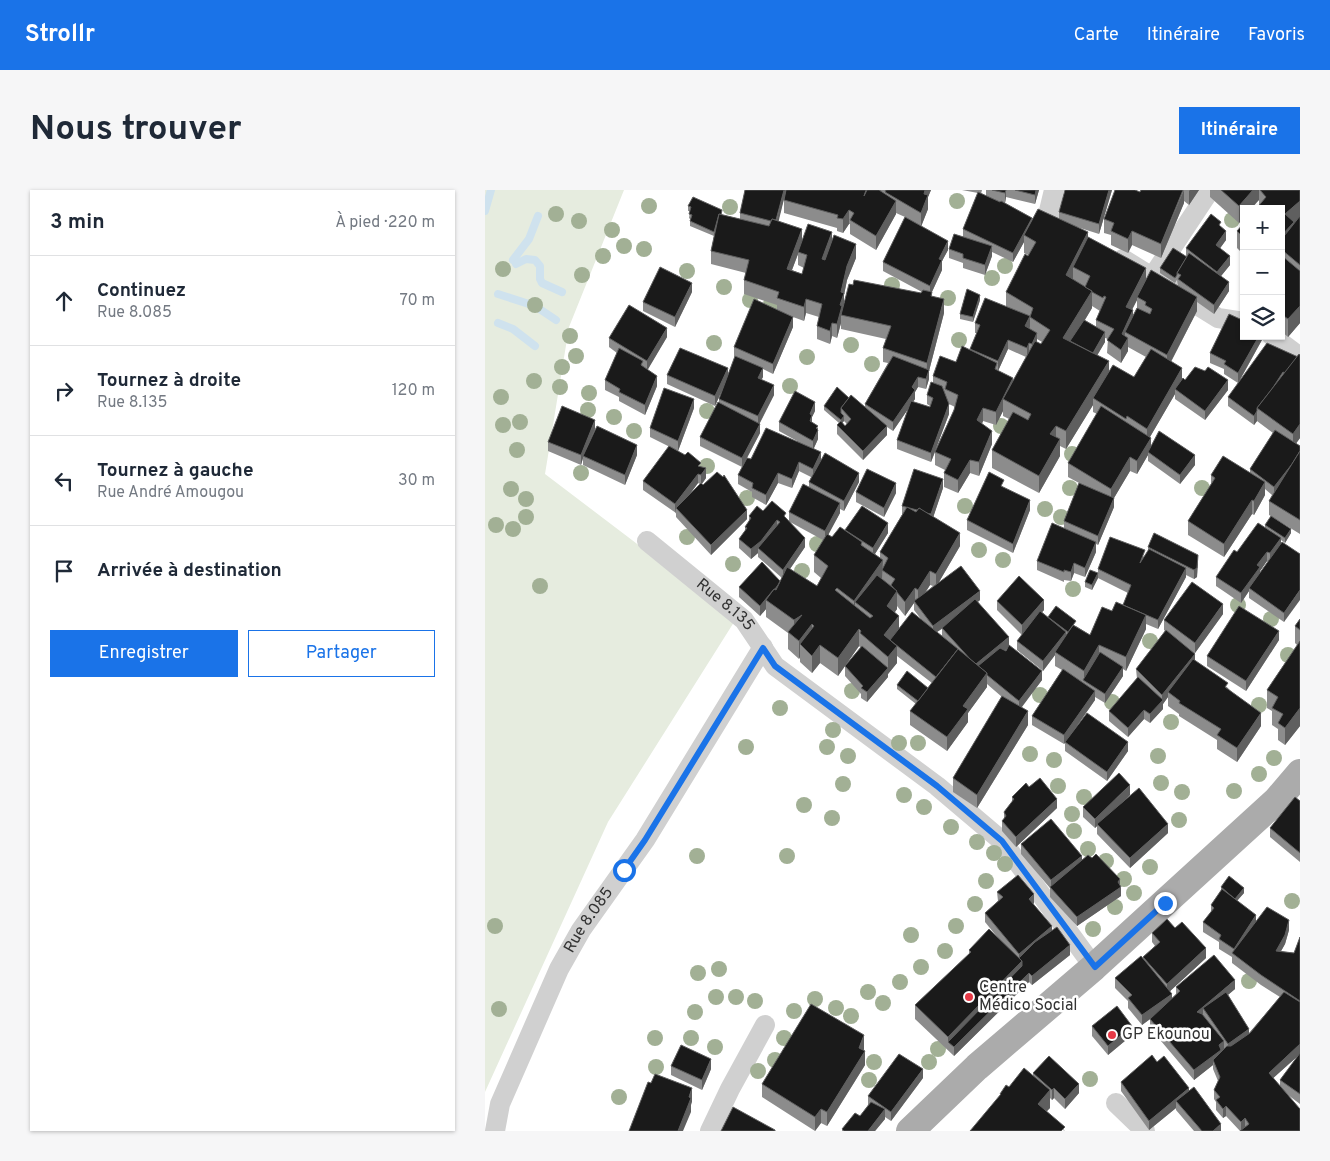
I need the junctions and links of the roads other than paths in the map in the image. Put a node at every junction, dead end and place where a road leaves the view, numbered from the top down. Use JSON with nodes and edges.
{"nodes":[{"id":1,"x":1054,"y":190,"type":"edge"},
{"id":2,"x":1210,"y":190,"type":"edge"},
{"id":3,"x":1084,"y":236,"type":"edge"},
{"id":4,"x":1107,"y":249,"type":"edge"},
{"id":5,"x":1153,"y":276,"type":"junction"},
{"id":6,"x":1240,"y":321,"type":"edge"},
{"id":7,"x":1277,"y":340,"type":"edge"},
{"id":8,"x":1300,"y":357,"type":"edge"},
{"id":9,"x":647,"y":541,"type":"dead end"},
{"id":10,"x":763,"y":648,"type":"junction"},
{"id":11,"x":1300,"y":773,"type":"edge"},
{"id":12,"x":1095,"y":967,"type":"junction"},
{"id":13,"x":765,"y":1025,"type":"dead end"},
{"id":14,"x":1116,"y":1102,"type":"dead end"},
{"id":15,"x":495,"y":1131,"type":"edge"},
{"id":16,"x":710,"y":1131,"type":"edge"},
{"id":17,"x":911,"y":1131,"type":"edge"},
{"id":18,"x":1145,"y":1131,"type":"edge"}],
"edges":[{"from":1,"to":3,"type":"street"},
{"from":2,"to":5,"type":"street"},
{"from":4,"to":5,"type":"street"},
{"from":5,"to":6,"type":"street"},
{"from":7,"to":8,"type":"street"},
{"from":9,"to":10,"type":"street","name":"Rue 8.135"},
{"from":10,"to":12,"type":"street","name":"Rue 8.135"},
{"from":10,"to":15,"type":"street","name":"Rue 8.085"},
{"from":11,"to":12,"type":"main road"},
{"from":12,"to":17,"type":"main road"},
{"from":13,"to":16,"type":"street"},
{"from":14,"to":18,"type":"street"}]}
